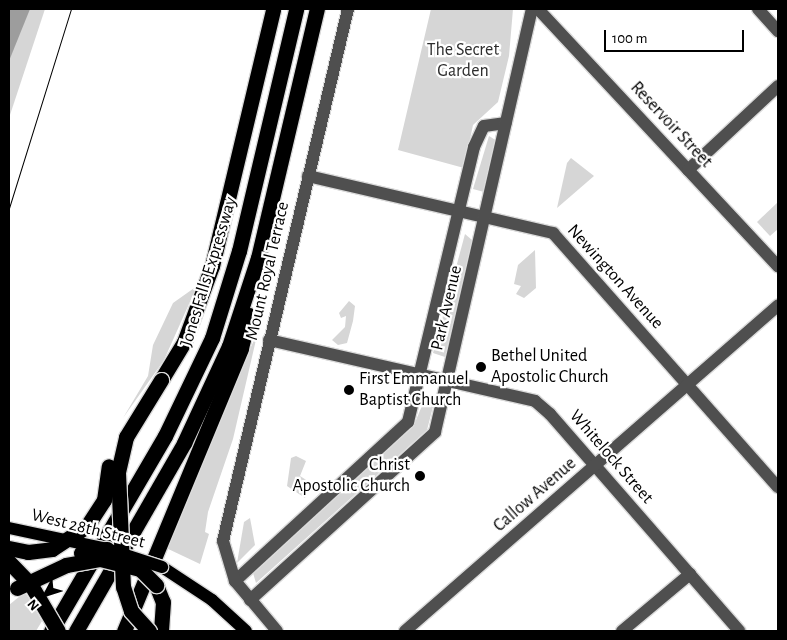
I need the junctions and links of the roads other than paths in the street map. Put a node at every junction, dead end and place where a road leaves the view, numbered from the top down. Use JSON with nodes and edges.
{"nodes":[{"id":1,"x":273,"y":9,"type":"edge"},
{"id":2,"x":286,"y":9,"type":"edge"},
{"id":3,"x":296,"y":9,"type":"edge"},
{"id":4,"x":319,"y":9,"type":"edge"},
{"id":5,"x":348,"y":9,"type":"edge"},
{"id":6,"x":532,"y":9,"type":"edge"},
{"id":7,"x":538,"y":9,"type":"edge"},
{"id":8,"x":758,"y":9,"type":"edge"},
{"id":9,"x":778,"y":31,"type":"edge"},
{"id":10,"x":778,"y":86,"type":"edge"},
{"id":11,"x":276,"y":87,"type":"junction"},
{"id":12,"x":506,"y":123,"type":"junction"},
{"id":13,"x":688,"y":170,"type":"junction"},
{"id":14,"x":308,"y":176,"type":"junction"},
{"id":15,"x":461,"y":212,"type":"junction"},
{"id":16,"x":485,"y":218,"type":"junction"},
{"id":17,"x":258,"y":258,"type":"junction"},
{"id":18,"x":778,"y":266,"type":"edge"},
{"id":19,"x":778,"y":306,"type":"edge"},
{"id":20,"x":269,"y":340,"type":"junction"},
{"id":21,"x":421,"y":375,"type":"junction"},
{"id":22,"x":161,"y":380,"type":"junction"},
{"id":23,"x":448,"y":381,"type":"junction"},
{"id":24,"x":689,"y":385,"type":"junction"},
{"id":25,"x":596,"y":465,"type":"junction"},
{"id":26,"x":778,"y":487,"type":"edge"},
{"id":27,"x":9,"y":528,"type":"edge"},
{"id":28,"x":9,"y":548,"type":"edge"},
{"id":29,"x":107,"y":548,"type":"junction"},
{"id":30,"x":9,"y":562,"type":"edge"},
{"id":31,"x":690,"y":574,"type":"junction"},
{"id":32,"x":235,"y":581,"type":"junction"},
{"id":33,"x":13,"y":591,"type":"edge"},
{"id":34,"x":250,"y":600,"type":"junction"},
{"id":35,"x":52,"y":631,"type":"edge"},
{"id":36,"x":58,"y":631,"type":"edge"},
{"id":37,"x":76,"y":631,"type":"edge"},
{"id":38,"x":124,"y":631,"type":"edge"},
{"id":39,"x":148,"y":631,"type":"edge"},
{"id":40,"x":161,"y":631,"type":"edge"},
{"id":41,"x":246,"y":631,"type":"edge"},
{"id":42,"x":277,"y":631,"type":"edge"},
{"id":43,"x":405,"y":631,"type":"edge"},
{"id":44,"x":622,"y":631,"type":"edge"},
{"id":45,"x":739,"y":631,"type":"edge"}],
"edges":[{"from":1,"to":22,"type":"highway"},
{"from":2,"to":11,"type":"highway"},
{"from":3,"to":11,"type":"highway","name":"Jones Falls Expressway"},
{"from":4,"to":17,"type":"highway"},
{"from":5,"to":14,"type":"street","name":"Mount Royal Terrace"},
{"from":6,"to":12,"type":"street","name":"Park Avenue"},
{"from":7,"to":13,"type":"street","name":"Reservoir Street"},
{"from":8,"to":9,"type":"street"},
{"from":10,"to":13,"type":"street"},
{"from":11,"to":35,"type":"highway","name":"Jones Falls Expressway"},
{"from":12,"to":15,"type":"street","name":"Park Avenue"},
{"from":12,"to":16,"type":"street","name":"Park Avenue"},
{"from":13,"to":18,"type":"street","name":"Reservoir Street"},
{"from":14,"to":15,"type":"street","name":"Newington Avenue"},
{"from":14,"to":20,"type":"street","name":"Mount Royal Terrace"},
{"from":15,"to":16,"type":"street","name":"Newington Avenue"},
{"from":15,"to":21,"type":"street","name":"Park Avenue"},
{"from":16,"to":23,"type":"street","name":"Park Avenue"},
{"from":16,"to":24,"type":"street","name":"Newington Avenue"},
{"from":17,"to":37,"type":"highway"},
{"from":17,"to":38,"type":"highway"},
{"from":19,"to":24,"type":"street","name":"Callow Avenue"},
{"from":20,"to":21,"type":"street","name":"Whitelock Street"},
{"from":20,"to":32,"type":"street","name":"Mount Royal Terrace"},
{"from":21,"to":23,"type":"street","name":"Whitelock Street"},
{"from":21,"to":32,"type":"street","name":"Park Avenue"},
{"from":22,"to":28,"type":"highway","bridge":true},
{"from":22,"to":39,"type":"highway","bridge":true},
{"from":23,"to":25,"type":"street","name":"Whitelock Street"},
{"from":23,"to":34,"type":"street","name":"Park Avenue"},
{"from":24,"to":25,"type":"street","name":"Callow Avenue"},
{"from":24,"to":26,"type":"street","name":"Newington Avenue"},
{"from":25,"to":31,"type":"street","name":"Whitelock Street"},
{"from":25,"to":43,"type":"street","name":"Callow Avenue"},
{"from":27,"to":29,"type":"main road","name":"West 28th Street","bridge":true},
{"from":29,"to":33,"type":"highway","bridge":true},
{"from":29,"to":41,"type":"main road","name":"West 28th Street","bridge":true},
{"from":30,"to":36,"type":"highway","bridge":true},
{"from":31,"to":44,"type":"street"},
{"from":31,"to":45,"type":"street","name":"Whitelock Street"},
{"from":32,"to":34,"type":"street"},
{"from":33,"to":40,"type":"highway","bridge":true},
{"from":34,"to":42,"type":"street"}]}
